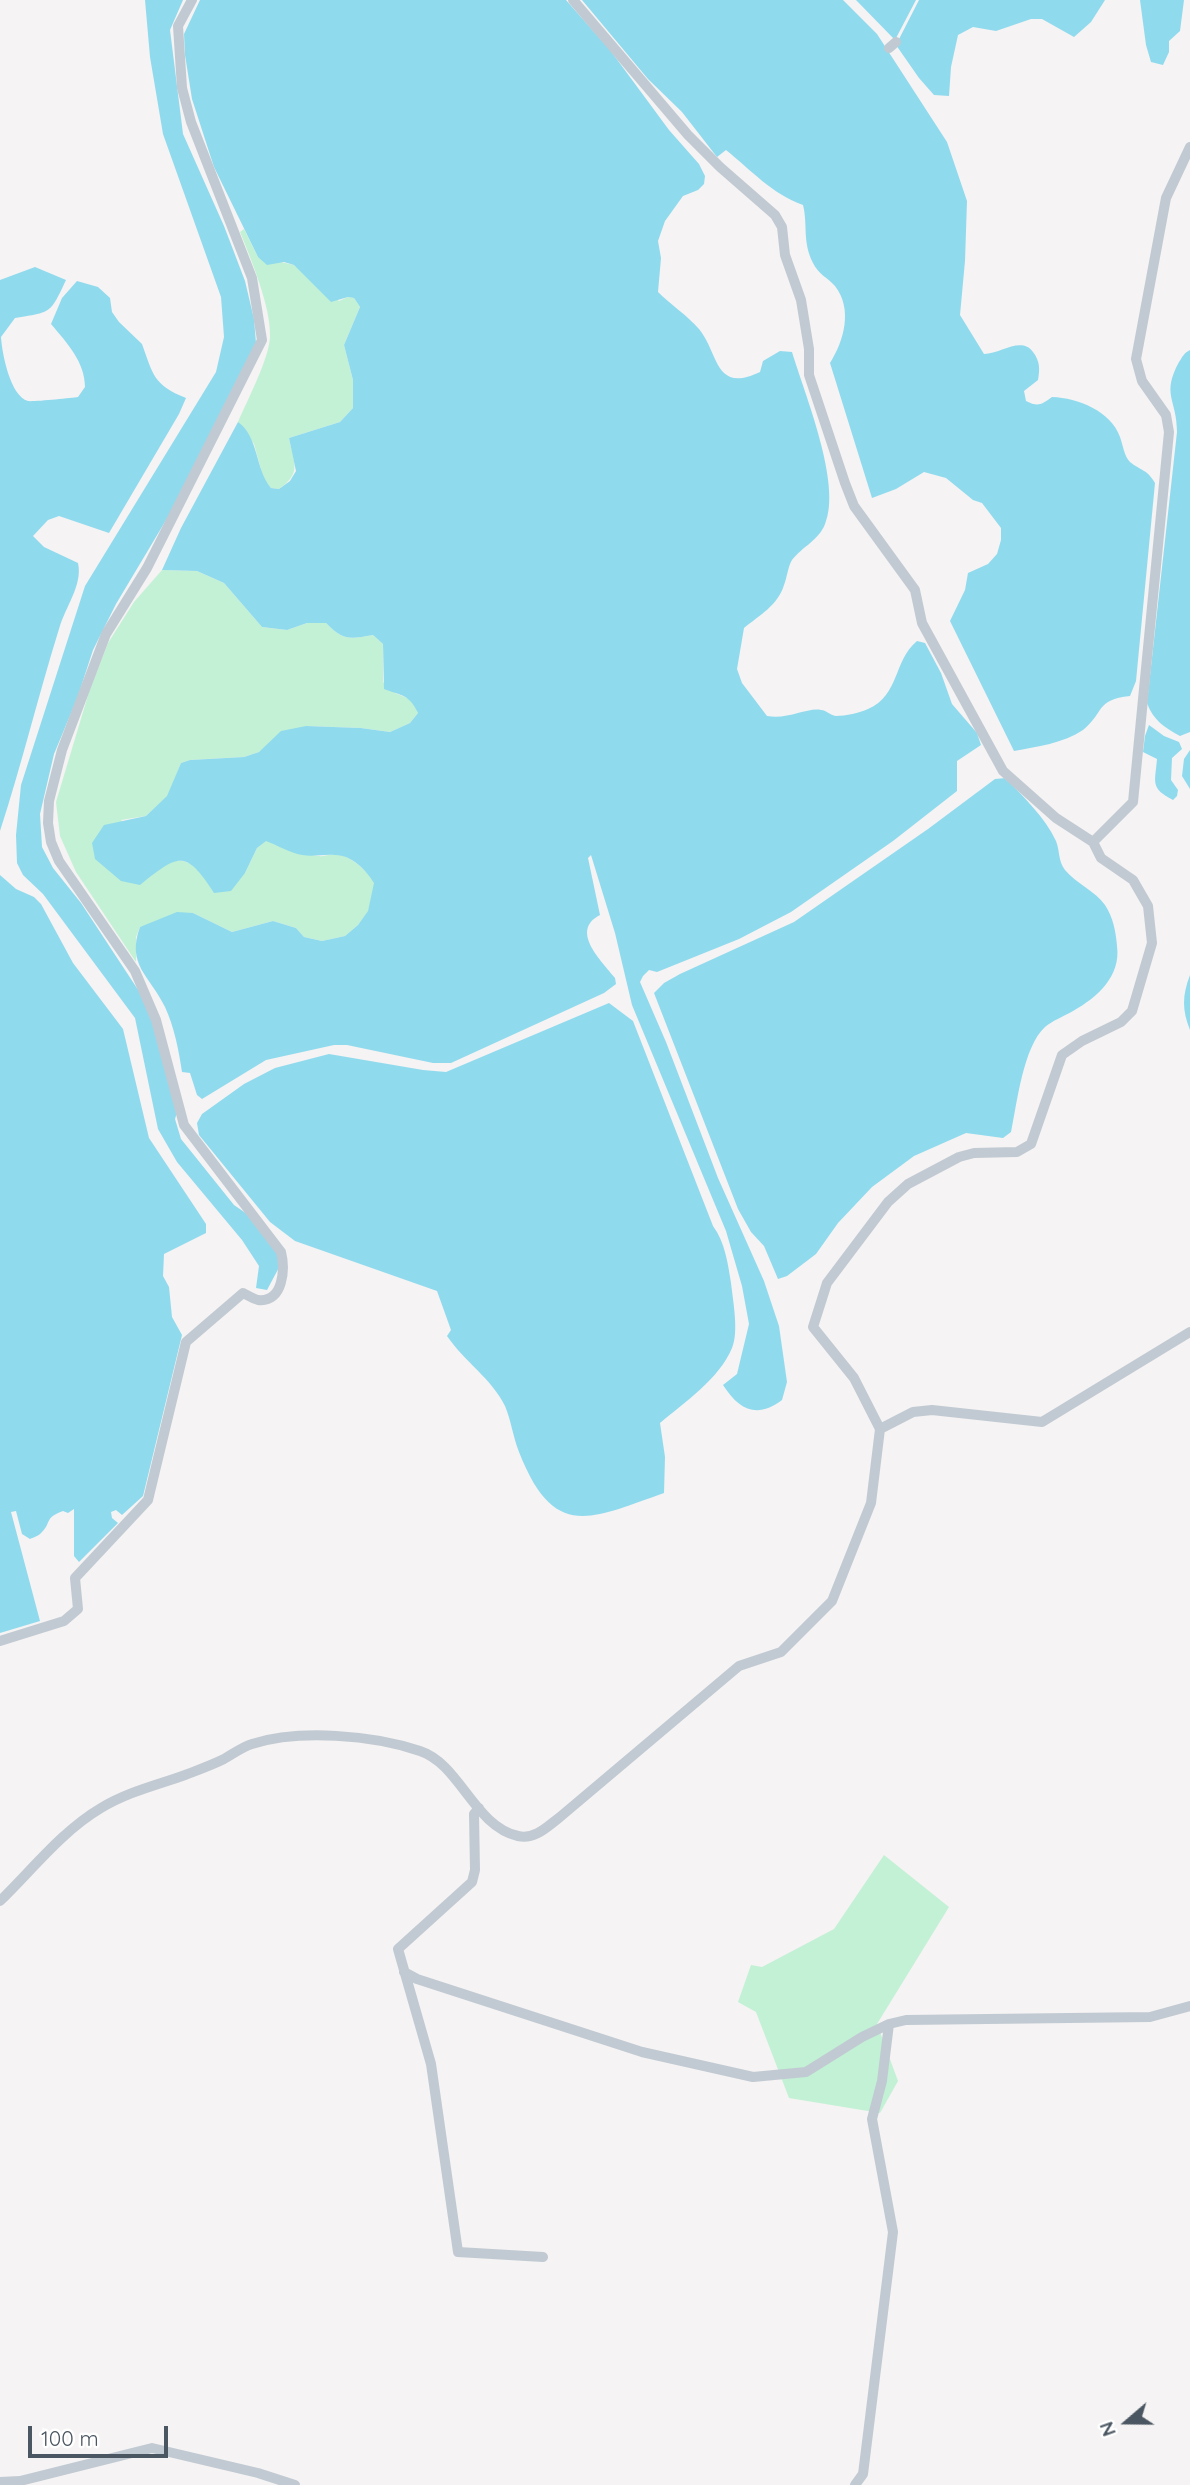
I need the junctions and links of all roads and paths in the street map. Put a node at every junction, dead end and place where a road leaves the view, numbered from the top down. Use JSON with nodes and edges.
{"nodes":[{"id":1,"x":192,"y":0,"type":"edge"},
{"id":2,"x":573,"y":0,"type":"edge"},
{"id":3,"x":1190,"y":147,"type":"edge"},
{"id":4,"x":1093,"y":842,"type":"junction"},
{"id":5,"x":1190,"y":1332,"type":"edge"},
{"id":6,"x":880,"y":1429,"type":"junction"},
{"id":7,"x":0,"y":1641,"type":"edge"},
{"id":8,"x":478,"y":1808,"type":"junction"},
{"id":9,"x":0,"y":1901,"type":"edge"},
{"id":10,"x":404,"y":1972,"type":"junction"},
{"id":11,"x":1190,"y":2006,"type":"edge"},
{"id":12,"x":889,"y":2024,"type":"junction"},
{"id":13,"x":543,"y":2257,"type":"dead end"},
{"id":14,"x":0,"y":2482,"type":"edge"},
{"id":15,"x":295,"y":2485,"type":"edge"},
{"id":16,"x":855,"y":2485,"type":"edge"}],
"edges":[{"from":1,"to":7,"type":"street"},
{"from":2,"to":4,"type":"street"},
{"from":3,"to":4,"type":"street"},
{"from":4,"to":6,"type":"street"},
{"from":5,"to":6,"type":"street"},
{"from":6,"to":8,"type":"street"},
{"from":8,"to":9,"type":"street"},
{"from":8,"to":10,"type":"street"},
{"from":10,"to":12,"type":"street"},
{"from":10,"to":13,"type":"street"},
{"from":11,"to":12,"type":"street"},
{"from":12,"to":16,"type":"street"},
{"from":14,"to":15,"type":"street"}]}
